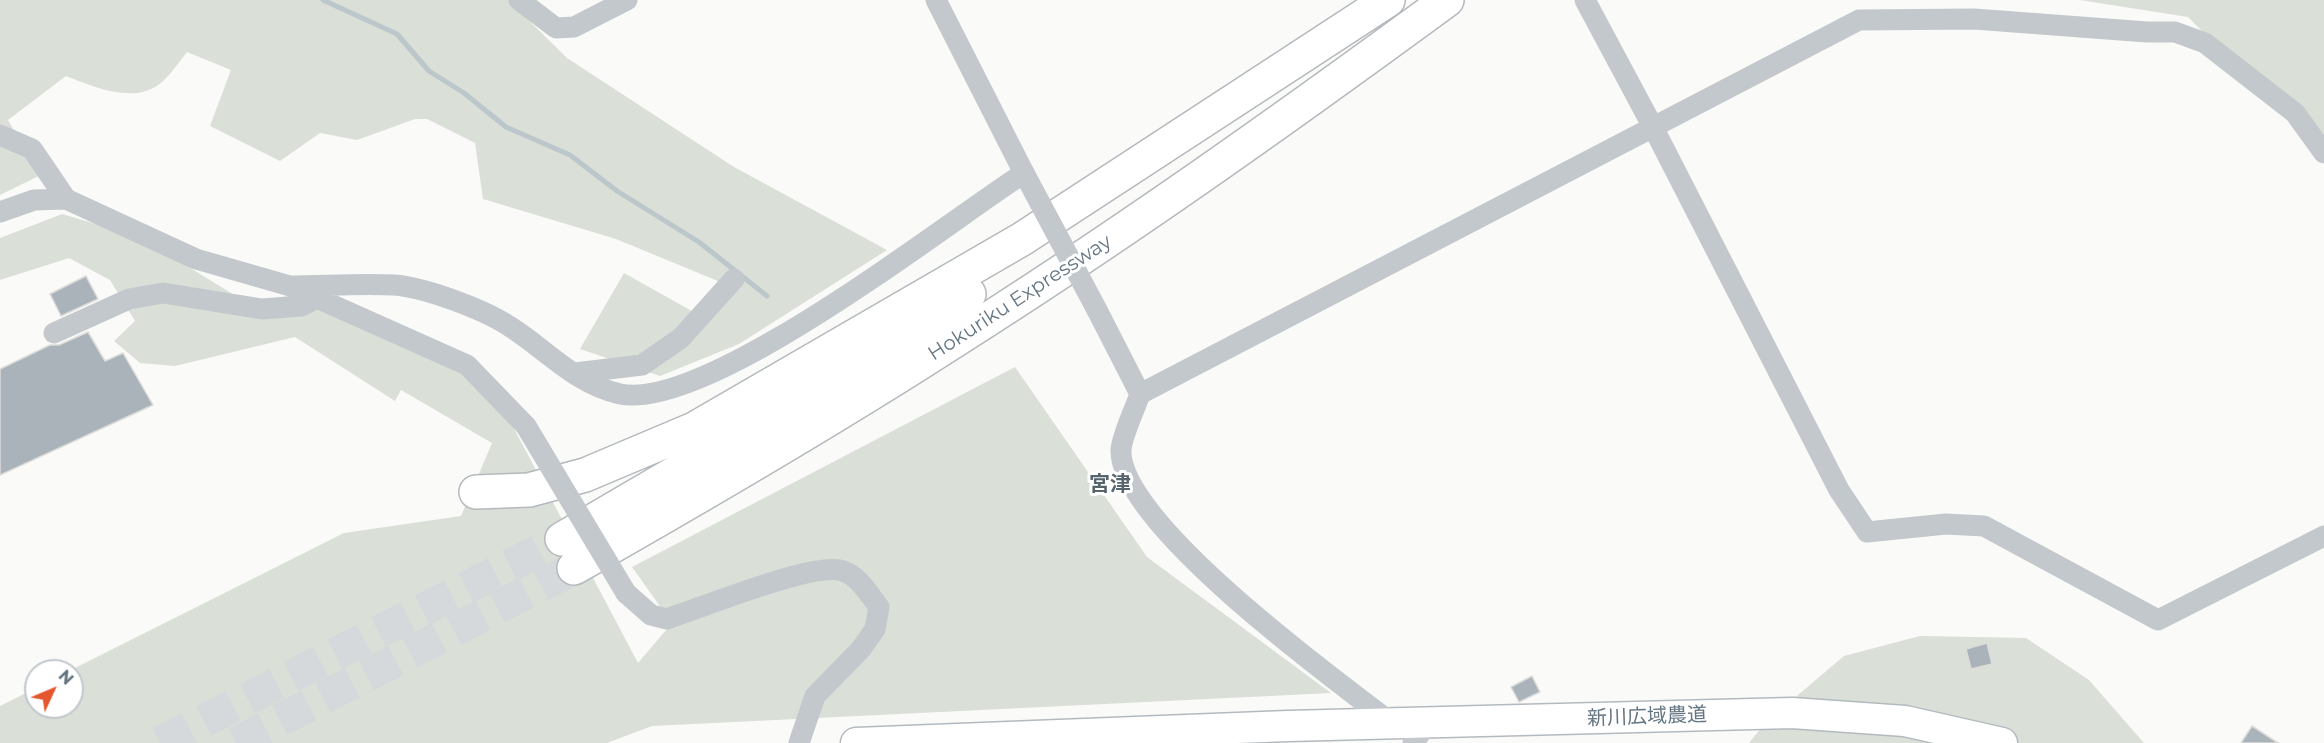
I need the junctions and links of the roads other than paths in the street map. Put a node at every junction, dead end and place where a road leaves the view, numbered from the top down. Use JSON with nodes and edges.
{"nodes":[{"id":1,"x":519,"y":0,"type":"edge"},
{"id":2,"x":627,"y":0,"type":"edge"},
{"id":3,"x":936,"y":0,"type":"edge"},
{"id":4,"x":1388,"y":0,"type":"edge"},
{"id":5,"x":1395,"y":0,"type":"edge"},
{"id":6,"x":1447,"y":0,"type":"edge"},
{"id":7,"x":1585,"y":0,"type":"edge"},
{"id":8,"x":1654,"y":129,"type":"junction"},
{"id":9,"x":0,"y":135,"type":"edge"},
{"id":10,"x":2324,"y":153,"type":"edge"},
{"id":11,"x":1024,"y":173,"type":"junction"},
{"id":12,"x":66,"y":199,"type":"junction"},
{"id":13,"x":0,"y":213,"type":"edge"},
{"id":14,"x":734,"y":279,"type":"dead end"},
{"id":15,"x":290,"y":286,"type":"junction"},
{"id":16,"x":316,"y":298,"type":"junction"},
{"id":17,"x":54,"y":333,"type":"dead end"},
{"id":18,"x":571,"y":374,"type":"junction"},
{"id":19,"x":1140,"y":394,"type":"junction"},
{"id":20,"x":476,"y":492,"type":"dead end"},
{"id":21,"x":2324,"y":537,"type":"edge"},
{"id":22,"x":1412,"y":730,"type":"edge"},
{"id":23,"x":799,"y":743,"type":"edge"},
{"id":24,"x":856,"y":743,"type":"edge"},
{"id":25,"x":2002,"y":743,"type":"edge"}],
"edges":[{"from":1,"to":2,"type":"street"},
{"from":3,"to":11,"type":"street"},
{"from":4,"to":20,"type":"highway"},
{"from":5,"to":6,"type":"highway","name":"Hokuriku Expressway"},
{"from":7,"to":8,"type":"street"},
{"from":8,"to":10,"type":"street"},
{"from":8,"to":19,"type":"street"},
{"from":8,"to":21,"type":"street"},
{"from":9,"to":12,"type":"street"},
{"from":11,"to":18,"type":"street"},
{"from":11,"to":19,"type":"street","bridge":true},
{"from":12,"to":13,"type":"street"},
{"from":12,"to":15,"type":"street"},
{"from":14,"to":18,"type":"street"},
{"from":15,"to":16,"type":"street"},
{"from":15,"to":18,"type":"street"},
{"from":16,"to":17,"type":"street"},
{"from":16,"to":23,"type":"street","bridge":true},
{"from":19,"to":22,"type":"street"},
{"from":22,"to":24,"type":"street","name":"新川広域農道"},
{"from":22,"to":25,"type":"street","name":"新川広域農道"}]}
